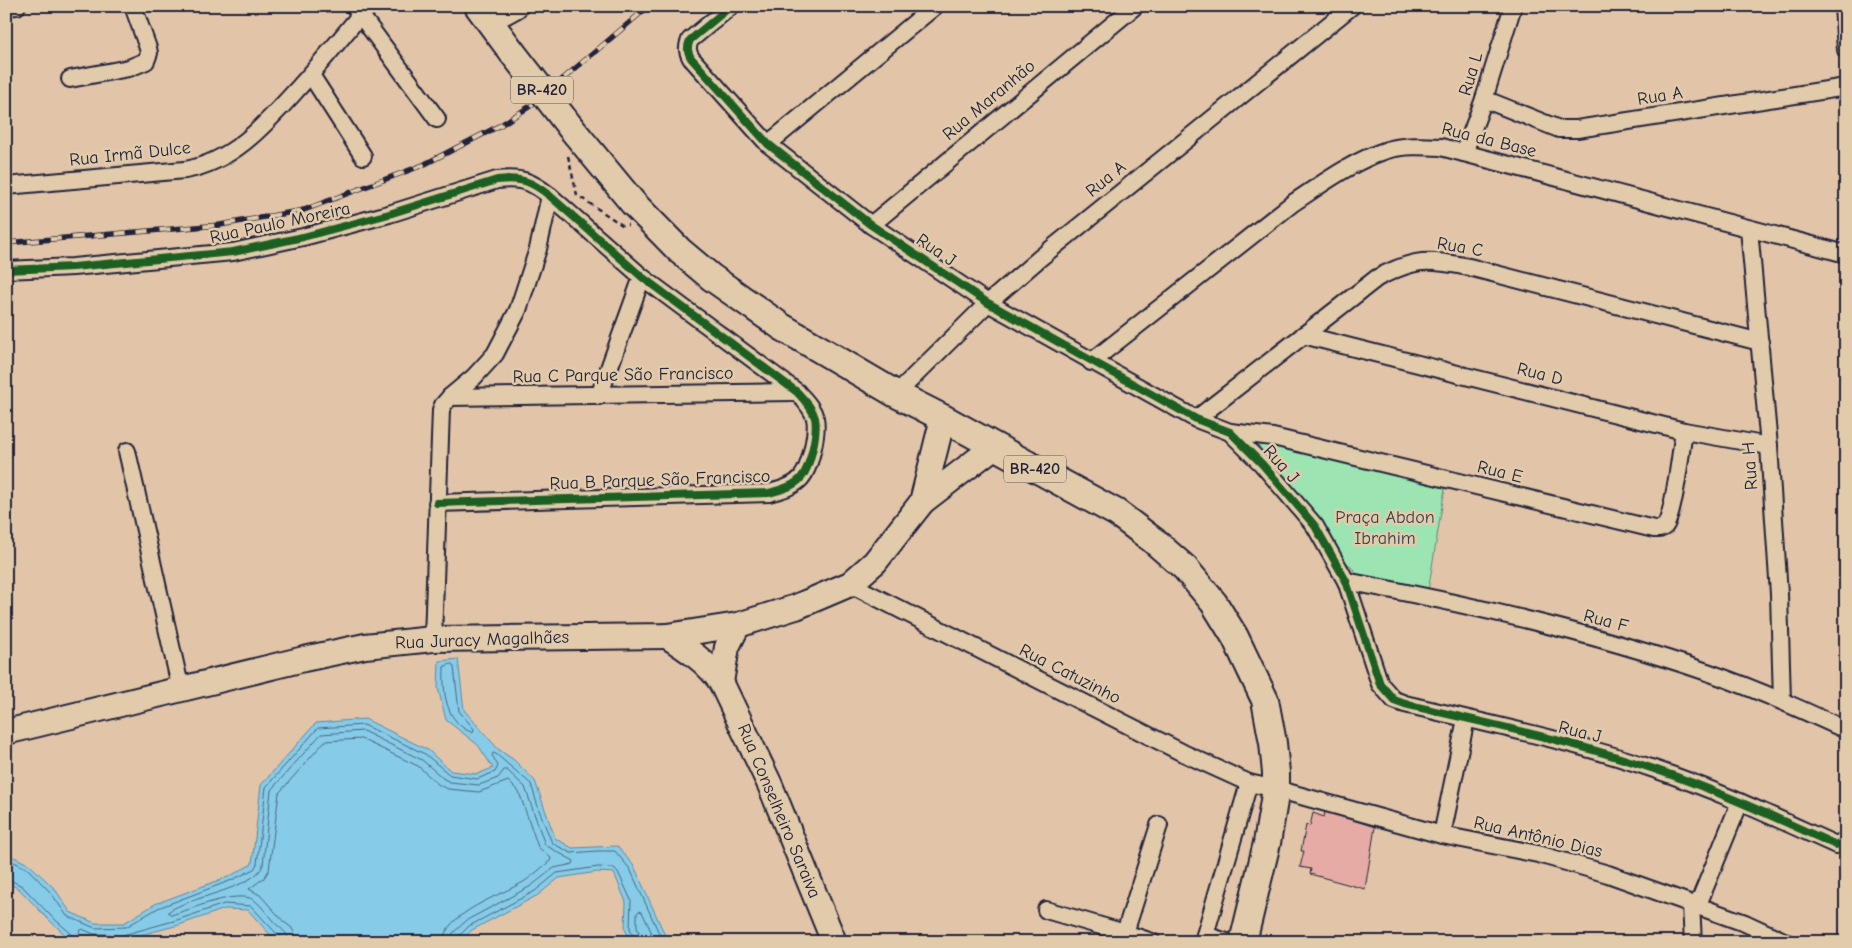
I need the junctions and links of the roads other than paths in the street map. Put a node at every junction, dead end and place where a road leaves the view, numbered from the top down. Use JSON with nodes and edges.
{"nodes":[{"id":1,"x":17,"y":6,"type":"edge"},
{"id":2,"x":133,"y":6,"type":"edge"},
{"id":3,"x":515,"y":6,"type":"edge"},
{"id":4,"x":731,"y":6,"type":"edge"},
{"id":5,"x":935,"y":6,"type":"edge"},
{"id":6,"x":1134,"y":6,"type":"edge"},
{"id":7,"x":1352,"y":6,"type":"edge"},
{"id":8,"x":1513,"y":6,"type":"edge"},
{"id":9,"x":1843,"y":6,"type":"edge"},
{"id":10,"x":6,"y":7,"type":"edge"},
{"id":11,"x":362,"y":9,"type":"edge"},
{"id":12,"x":484,"y":13,"type":"edge"},
{"id":13,"x":1846,"y":50,"type":"edge"},
{"id":14,"x":311,"y":75,"type":"junction"},
{"id":15,"x":70,"y":79,"type":"dead end"},
{"id":16,"x":1846,"y":87,"type":"edge"},
{"id":17,"x":1484,"y":99,"type":"junction"},
{"id":18,"x":437,"y":119,"type":"dead end"},
{"id":19,"x":768,"y":144,"type":"junction"},
{"id":20,"x":1464,"y":153,"type":"junction"},
{"id":21,"x":363,"y":156,"type":"dead end"},
{"id":22,"x":6,"y":186,"type":"edge"},
{"id":23,"x":550,"y":196,"type":"junction"},
{"id":24,"x":870,"y":225,"type":"junction"},
{"id":25,"x":1749,"y":229,"type":"junction"},
{"id":26,"x":1846,"y":254,"type":"edge"},
{"id":27,"x":6,"y":270,"type":"edge"},
{"id":28,"x":642,"y":277,"type":"junction"},
{"id":29,"x":988,"y":303,"type":"junction"},
{"id":30,"x":1303,"y":335,"type":"junction"},
{"id":31,"x":1760,"y":342,"type":"junction"},
{"id":32,"x":1091,"y":362,"type":"junction"},
{"id":33,"x":797,"y":392,"type":"junction"},
{"id":34,"x":896,"y":394,"type":"junction"},
{"id":35,"x":599,"y":396,"type":"junction"},
{"id":36,"x":450,"y":397,"type":"junction"},
{"id":37,"x":943,"y":418,"type":"junction"},
{"id":38,"x":1196,"y":419,"type":"junction"},
{"id":39,"x":1684,"y":431,"type":"junction"},
{"id":40,"x":1230,"y":432,"type":"junction"},
{"id":41,"x":995,"y":446,"type":"junction"},
{"id":42,"x":1769,"y":446,"type":"junction"},
{"id":43,"x":127,"y":451,"type":"dead end"},
{"id":44,"x":922,"y":502,"type":"junction"},
{"id":45,"x":437,"y":503,"type":"junction"},
{"id":46,"x":1346,"y":581,"type":"junction"},
{"id":47,"x":850,"y":584,"type":"junction"},
{"id":48,"x":738,"y":625,"type":"junction"},
{"id":49,"x":667,"y":636,"type":"junction"},
{"id":50,"x":433,"y":639,"type":"junction"},
{"id":51,"x":721,"y":682,"type":"junction"},
{"id":52,"x":181,"y":690,"type":"junction"},
{"id":53,"x":1782,"y":701,"type":"junction"},
{"id":54,"x":1466,"y":719,"type":"junction"},
{"id":55,"x":1846,"y":730,"type":"edge"},
{"id":56,"x":6,"y":732,"type":"edge"},
{"id":57,"x":1249,"y":783,"type":"junction"},
{"id":58,"x":1276,"y":789,"type":"junction"},
{"id":59,"x":1740,"y":802,"type":"junction"},
{"id":60,"x":1159,"y":825,"type":"dead end"},
{"id":61,"x":1442,"y":835,"type":"junction"},
{"id":62,"x":1843,"y":845,"type":"edge"},
{"id":63,"x":1694,"y":906,"type":"junction"},
{"id":64,"x":1046,"y":910,"type":"dead end"},
{"id":65,"x":1125,"y":933,"type":"junction"},
{"id":66,"x":1204,"y":939,"type":"edge"},
{"id":67,"x":834,"y":942,"type":"edge"},
{"id":68,"x":1152,"y":942,"type":"edge"},
{"id":69,"x":1227,"y":942,"type":"edge"},
{"id":70,"x":1243,"y":942,"type":"edge"},
{"id":71,"x":1693,"y":942,"type":"edge"},
{"id":72,"x":1786,"y":942,"type":"edge"}],
"edges":[{"from":1,"to":10,"type":"street"},
{"from":2,"to":15,"type":"street"},
{"from":3,"to":12,"type":"street"},
{"from":4,"to":19,"type":"street","name":"Rua J"},
{"from":5,"to":19,"type":"street"},
{"from":6,"to":24,"type":"street","name":"Rua Maranhão"},
{"from":7,"to":29,"type":"street","name":"Rua A"},
{"from":8,"to":17,"type":"street","name":"Rua L"},
{"from":9,"to":13,"type":"street"},
{"from":11,"to":14,"type":"street","name":"Rua Irmã Dulce"},
{"from":11,"to":18,"type":"street"},
{"from":12,"to":34,"type":"main road","number":"BR-420","bridge":true},
{"from":14,"to":21,"type":"street"},
{"from":14,"to":22,"type":"street","name":"Rua Irmã Dulce"},
{"from":16,"to":17,"type":"street","name":"Rua A"},
{"from":17,"to":20,"type":"street","name":"Rua L"},
{"from":19,"to":24,"type":"street","name":"Rua J"},
{"from":20,"to":25,"type":"street","name":"Rua da Base"},
{"from":20,"to":32,"type":"street","name":"Rua da Base"},
{"from":23,"to":27,"type":"street","name":"Rua Paulo Moreira"},
{"from":23,"to":28,"type":"street","name":"Rua B Parque São Francisco"},
{"from":23,"to":36,"type":"street"},
{"from":24,"to":29,"type":"street","name":"Rua J"},
{"from":25,"to":26,"type":"street","name":"Rua da Base"},
{"from":25,"to":31,"type":"street","name":"Rua H"},
{"from":28,"to":33,"type":"street","name":"Rua B Parque São Francisco"},
{"from":28,"to":35,"type":"street"},
{"from":29,"to":32,"type":"street","name":"Rua J"},
{"from":29,"to":34,"type":"street","name":"Rua A"},
{"from":30,"to":31,"type":"street","name":"Rua C"},
{"from":30,"to":38,"type":"street","name":"Rua C"},
{"from":30,"to":39,"type":"street","name":"Rua D"},
{"from":31,"to":42,"type":"street","name":"Rua H"},
{"from":32,"to":38,"type":"street","name":"Rua J"},
{"from":33,"to":35,"type":"street","name":"Rua C Parque São Francisco"},
{"from":33,"to":45,"type":"street","name":"Rua B Parque São Francisco"},
{"from":34,"to":37,"type":"main road","number":"BR-420"},
{"from":35,"to":36,"type":"street","name":"Rua C Parque São Francisco"},
{"from":36,"to":45,"type":"street"},
{"from":37,"to":41,"type":"main road","number":"BR-420"},
{"from":37,"to":44,"type":"street"},
{"from":38,"to":40,"type":"street","name":"Rua J"},
{"from":39,"to":40,"type":"street","name":"Rua E"},
{"from":39,"to":42,"type":"street","name":"Rua D"},
{"from":40,"to":46,"type":"street","name":"Rua J"},
{"from":41,"to":44,"type":"street"},
{"from":41,"to":58,"type":"main road","number":"BR-420"},
{"from":42,"to":53,"type":"street","name":"Rua H"},
{"from":43,"to":52,"type":"street"},
{"from":44,"to":47,"type":"street","name":"Rua Juracy Magalhães"},
{"from":45,"to":50,"type":"street"},
{"from":46,"to":53,"type":"street","name":"Rua F"},
{"from":46,"to":54,"type":"street","name":"Rua J"},
{"from":47,"to":48,"type":"street","name":"Rua Juracy Magalhães"},
{"from":47,"to":57,"type":"street","name":"Rua Catuzinho"},
{"from":48,"to":49,"type":"street","name":"Rua Juracy Magalhães"},
{"from":48,"to":51,"type":"street"},
{"from":49,"to":50,"type":"street","name":"Rua Juracy Magalhães"},
{"from":49,"to":51,"type":"street","name":"Rua Conselheiro Saraiva"},
{"from":50,"to":52,"type":"street","name":"Rua Juracy Magalhães"},
{"from":51,"to":67,"type":"street","name":"Rua Conselheiro Saraiva"},
{"from":52,"to":56,"type":"street","name":"Rua Juracy Magalhães"},
{"from":53,"to":55,"type":"street","name":"Rua F"},
{"from":54,"to":59,"type":"street","name":"Rua J"},
{"from":54,"to":61,"type":"street"},
{"from":57,"to":58,"type":"street","name":"Rua Catuzinho"},
{"from":57,"to":66,"type":"street"},
{"from":58,"to":61,"type":"street","name":"Rua Antônio Dias"},
{"from":58,"to":70,"type":"main road","number":"BR-420"},
{"from":59,"to":62,"type":"street","name":"Rua J"},
{"from":59,"to":63,"type":"street"},
{"from":60,"to":65,"type":"street"},
{"from":61,"to":63,"type":"street","name":"Rua Antônio Dias"},
{"from":63,"to":71,"type":"street"},
{"from":63,"to":72,"type":"street","name":"Rua Antônio Dias"},
{"from":64,"to":65,"type":"street"},
{"from":65,"to":68,"type":"street"},
{"from":66,"to":69,"type":"street"}]}
